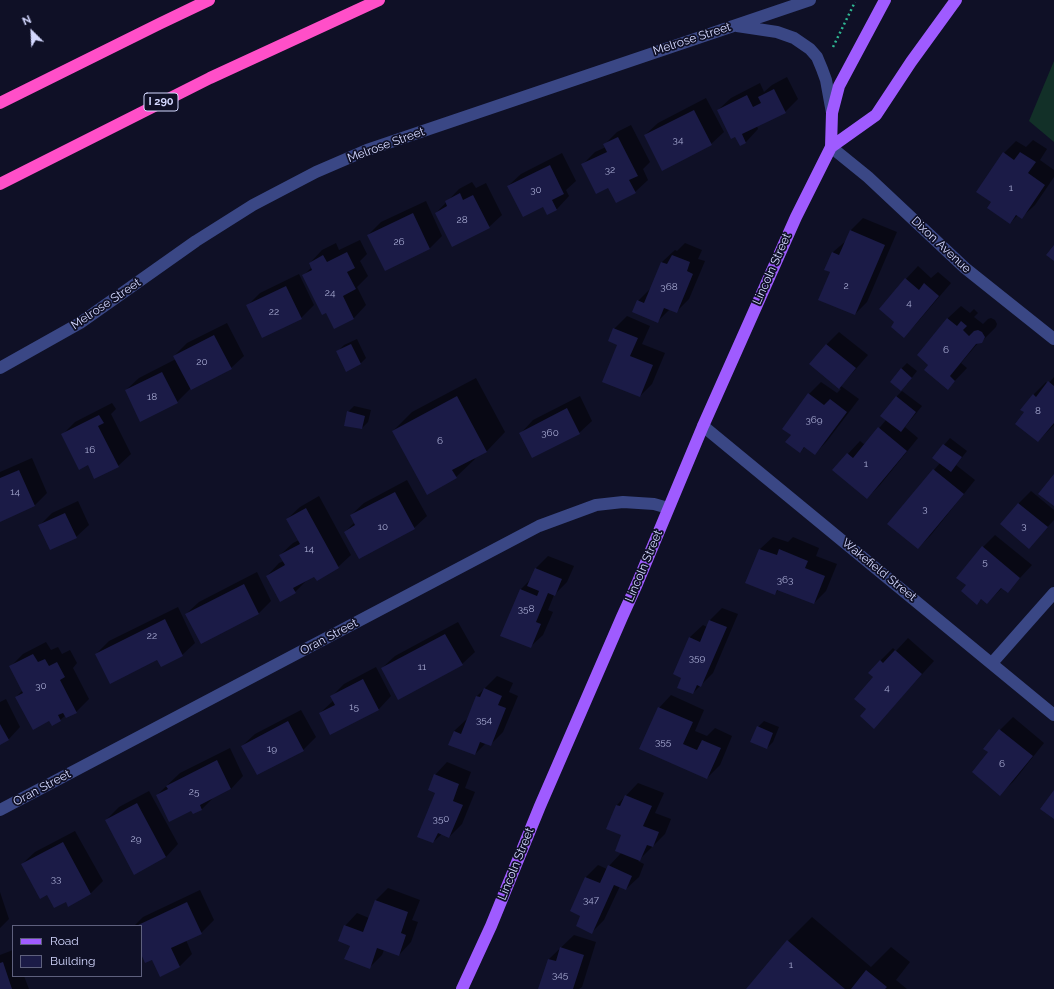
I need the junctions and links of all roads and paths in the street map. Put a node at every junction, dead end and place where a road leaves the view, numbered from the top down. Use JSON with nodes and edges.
{"nodes":[{"id":1,"x":209,"y":0,"type":"edge"},
{"id":2,"x":379,"y":0,"type":"edge"},
{"id":3,"x":810,"y":0,"type":"edge"},
{"id":4,"x":885,"y":0,"type":"edge"},
{"id":5,"x":956,"y":0,"type":"edge"},
{"id":6,"x":855,"y":2,"type":"dead end"},
{"id":7,"x":734,"y":25,"type":"junction"},
{"id":8,"x":830,"y":53,"type":"dead end"},
{"id":9,"x":0,"y":103,"type":"edge"},
{"id":10,"x":832,"y":113,"type":"junction"},
{"id":11,"x":831,"y":147,"type":"junction"},
{"id":12,"x":0,"y":184,"type":"edge"},
{"id":13,"x":1054,"y":339,"type":"edge"},
{"id":14,"x":0,"y":368,"type":"edge"},
{"id":15,"x":703,"y":426,"type":"junction"},
{"id":16,"x":668,"y":508,"type":"junction"},
{"id":17,"x":1054,"y":593,"type":"edge"},
{"id":18,"x":992,"y":663,"type":"junction"},
{"id":19,"x":1054,"y":714,"type":"edge"},
{"id":20,"x":0,"y":810,"type":"edge"},
{"id":21,"x":462,"y":989,"type":"edge"}],
"edges":[{"from":1,"to":9,"type":"highway"},
{"from":2,"to":12,"type":"highway","number":"I 290"},
{"from":3,"to":7,"type":"street","name":"Melrose Street"},
{"from":4,"to":10,"type":"main road","name":"Lincoln Street"},
{"from":5,"to":11,"type":"main road","name":"Lincoln Street"},
{"from":6,"to":8,"type":"path"},
{"from":7,"to":10,"type":"street"},
{"from":7,"to":14,"type":"street","name":"Melrose Street"},
{"from":10,"to":11,"type":"main road","name":"Lincoln Street"},
{"from":11,"to":13,"type":"street","name":"Dixon Avenue"},
{"from":11,"to":15,"type":"main road","name":"Lincoln Street"},
{"from":15,"to":16,"type":"main road","name":"Lincoln Street"},
{"from":15,"to":18,"type":"street","name":"Wakefield Street"},
{"from":16,"to":20,"type":"street","name":"Oran Street"},
{"from":16,"to":21,"type":"main road","name":"Lincoln Street"},
{"from":17,"to":18,"type":"street"},
{"from":18,"to":19,"type":"street","name":"Wakefield Street"}]}
